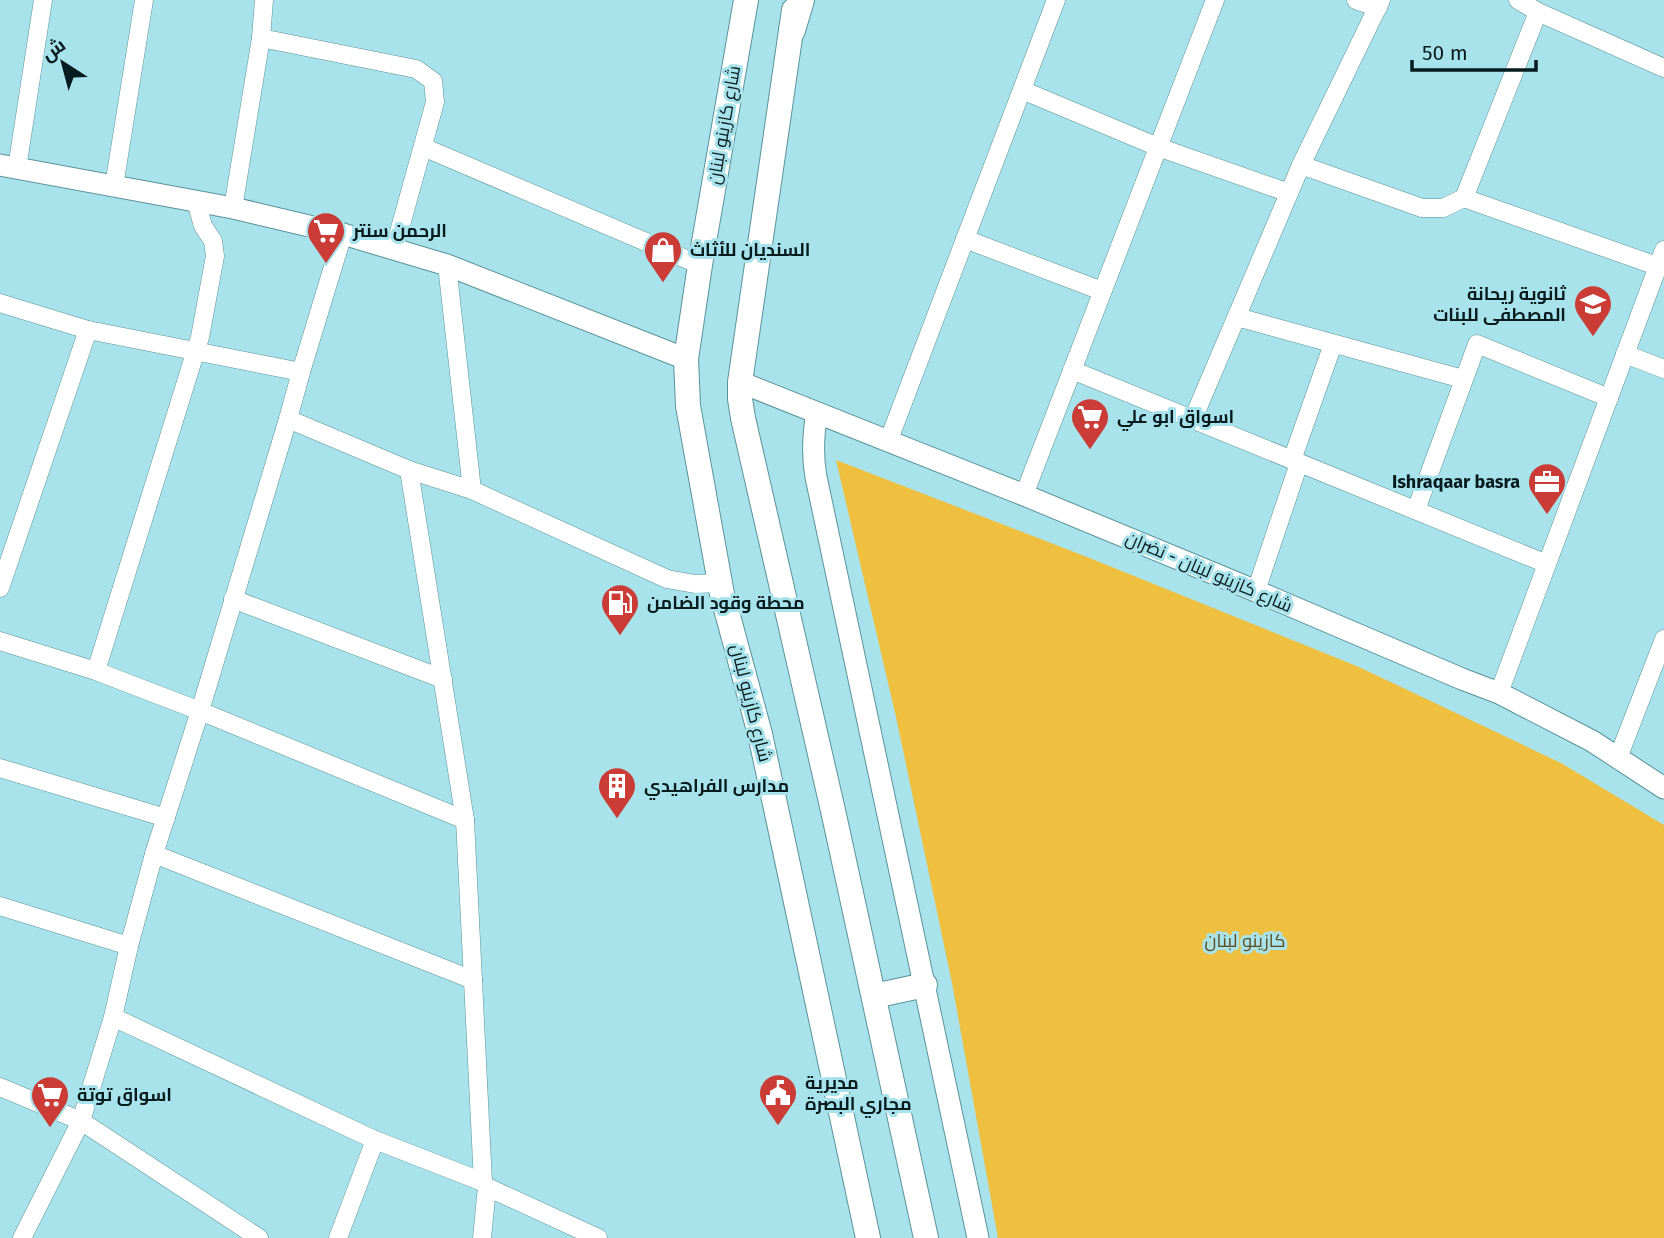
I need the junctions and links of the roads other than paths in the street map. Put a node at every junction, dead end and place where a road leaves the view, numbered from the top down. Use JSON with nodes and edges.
{"nodes":[{"id":1,"x":43,"y":0,"type":"edge"},
{"id":2,"x":145,"y":0,"type":"edge"},
{"id":3,"x":264,"y":0,"type":"edge"},
{"id":4,"x":746,"y":0,"type":"edge"},
{"id":5,"x":795,"y":0,"type":"edge"},
{"id":6,"x":801,"y":0,"type":"edge"},
{"id":7,"x":1056,"y":0,"type":"edge"},
{"id":8,"x":1215,"y":0,"type":"edge"},
{"id":9,"x":1356,"y":0,"type":"edge"},
{"id":10,"x":1518,"y":0,"type":"edge"},
{"id":11,"x":1380,"y":4,"type":"edge"},
{"id":12,"x":1538,"y":12,"type":"junction"},
{"id":13,"x":792,"y":30,"type":"junction"},
{"id":14,"x":261,"y":38,"type":"junction"},
{"id":15,"x":1664,"y":68,"type":"edge"},
{"id":16,"x":1022,"y":90,"type":"junction"},
{"id":17,"x":423,"y":146,"type":"junction"},
{"id":18,"x":1158,"y":147,"type":"junction"},
{"id":19,"x":1301,"y":165,"type":"junction"},
{"id":20,"x":8,"y":167,"type":"edge"},
{"id":21,"x":114,"y":186,"type":"junction"},
{"id":22,"x":1289,"y":193,"type":"junction"},
{"id":23,"x":1464,"y":198,"type":"junction"},
{"id":24,"x":196,"y":201,"type":"junction"},
{"id":25,"x":233,"y":208,"type":"junction"},
{"id":26,"x":343,"y":234,"type":"junction"},
{"id":27,"x":965,"y":239,"type":"junction"},
{"id":28,"x":394,"y":250,"type":"junction"},
{"id":29,"x":1661,"y":258,"type":"edge"},
{"id":30,"x":447,"y":265,"type":"junction"},
{"id":31,"x":700,"y":265,"type":"junction"},
{"id":32,"x":1102,"y":292,"type":"junction"},
{"id":33,"x":0,"y":303,"type":"edge"},
{"id":34,"x":1237,"y":317,"type":"junction"},
{"id":35,"x":88,"y":330,"type":"junction"},
{"id":36,"x":1333,"y":344,"type":"junction"},
{"id":37,"x":195,"y":352,"type":"junction"},
{"id":38,"x":1625,"y":354,"type":"junction"},
{"id":39,"x":687,"y":359,"type":"junction"},
{"id":40,"x":1664,"y":369,"type":"edge"},
{"id":41,"x":1072,"y":370,"type":"junction"},
{"id":42,"x":301,"y":372,"type":"junction"},
{"id":43,"x":1464,"y":379,"type":"junction"},
{"id":44,"x":740,"y":382,"type":"junction"},
{"id":45,"x":1609,"y":398,"type":"junction"},
{"id":46,"x":817,"y":413,"type":"junction"},
{"id":47,"x":288,"y":419,"type":"junction"},
{"id":48,"x":1193,"y":419,"type":"junction"},
{"id":49,"x":888,"y":442,"type":"junction"},
{"id":50,"x":1296,"y":461,"type":"junction"},
{"id":51,"x":408,"y":470,"type":"junction"},
{"id":52,"x":472,"y":489,"type":"junction"},
{"id":53,"x":1024,"y":495,"type":"junction"},
{"id":54,"x":1416,"y":510,"type":"junction"},
{"id":55,"x":1547,"y":564,"type":"junction"},
{"id":56,"x":720,"y":583,"type":"junction"},
{"id":57,"x":0,"y":588,"type":"edge"},
{"id":58,"x":1256,"y":591,"type":"junction"},
{"id":59,"x":233,"y":598,"type":"junction"},
{"id":60,"x":0,"y":641,"type":"edge"},
{"id":61,"x":1663,"y":647,"type":"edge"},
{"id":62,"x":96,"y":671,"type":"junction"},
{"id":63,"x":443,"y":679,"type":"junction"},
{"id":64,"x":1499,"y":693,"type":"junction"},
{"id":65,"x":200,"y":711,"type":"junction"},
{"id":66,"x":1618,"y":758,"type":"junction"},
{"id":67,"x":0,"y":768,"type":"edge"},
{"id":68,"x":1664,"y":788,"type":"edge"},
{"id":69,"x":166,"y":818,"type":"junction"},
{"id":70,"x":465,"y":820,"type":"junction"},
{"id":71,"x":154,"y":854,"type":"junction"},
{"id":72,"x":0,"y":906,"type":"edge"},
{"id":73,"x":129,"y":946,"type":"junction"},
{"id":74,"x":473,"y":980,"type":"junction"},
{"id":75,"x":925,"y":985,"type":"junction"},
{"id":76,"x":874,"y":996,"type":"junction"},
{"id":77,"x":113,"y":1017,"type":"junction"},
{"id":78,"x":0,"y":1087,"type":"edge"},
{"id":79,"x":81,"y":1121,"type":"junction"},
{"id":80,"x":375,"y":1140,"type":"junction"},
{"id":81,"x":485,"y":1184,"type":"junction"},
{"id":82,"x":28,"y":1236,"type":"edge"},
{"id":83,"x":259,"y":1238,"type":"edge"},
{"id":84,"x":338,"y":1238,"type":"edge"},
{"id":85,"x":482,"y":1238,"type":"edge"},
{"id":86,"x":598,"y":1238,"type":"edge"},
{"id":87,"x":868,"y":1238,"type":"edge"},
{"id":88,"x":926,"y":1238,"type":"edge"},
{"id":89,"x":978,"y":1238,"type":"edge"}],
"edges":[{"from":1,"to":20,"type":"street"},
{"from":2,"to":21,"type":"street"},
{"from":3,"to":14,"type":"street"},
{"from":4,"to":31,"type":"main road","name":"شارع كازينو لبنان"},
{"from":5,"to":13,"type":"main road"},
{"from":6,"to":13,"type":"main road"},
{"from":7,"to":16,"type":"street"},
{"from":8,"to":18,"type":"street"},
{"from":9,"to":11,"type":"street"},
{"from":10,"to":12,"type":"street"},
{"from":11,"to":19,"type":"street"},
{"from":12,"to":15,"type":"street"},
{"from":12,"to":23,"type":"street"},
{"from":13,"to":44,"type":"main road"},
{"from":14,"to":17,"type":"street"},
{"from":14,"to":25,"type":"street"},
{"from":16,"to":18,"type":"street"},
{"from":16,"to":27,"type":"street"},
{"from":17,"to":28,"type":"street"},
{"from":17,"to":31,"type":"street"},
{"from":18,"to":22,"type":"street"},
{"from":18,"to":32,"type":"street"},
{"from":19,"to":22,"type":"street"},
{"from":19,"to":23,"type":"street"},
{"from":20,"to":21,"type":"street"},
{"from":21,"to":24,"type":"street"},
{"from":22,"to":34,"type":"street"},
{"from":23,"to":29,"type":"street"},
{"from":24,"to":25,"type":"street"},
{"from":24,"to":37,"type":"street"},
{"from":25,"to":26,"type":"street"},
{"from":26,"to":28,"type":"street"},
{"from":26,"to":42,"type":"street"},
{"from":27,"to":32,"type":"street"},
{"from":27,"to":49,"type":"street"},
{"from":28,"to":30,"type":"street"},
{"from":29,"to":38,"type":"street"},
{"from":30,"to":39,"type":"street"},
{"from":30,"to":52,"type":"street"},
{"from":31,"to":39,"type":"main road","name":"شارع كازينو لبنان"},
{"from":32,"to":41,"type":"street"},
{"from":33,"to":35,"type":"street"},
{"from":34,"to":36,"type":"street"},
{"from":34,"to":48,"type":"street"},
{"from":35,"to":37,"type":"street"},
{"from":35,"to":57,"type":"street"},
{"from":36,"to":43,"type":"street"},
{"from":36,"to":50,"type":"street"},
{"from":37,"to":42,"type":"street"},
{"from":37,"to":62,"type":"street"},
{"from":38,"to":40,"type":"street"},
{"from":38,"to":45,"type":"street"},
{"from":39,"to":56,"type":"main road","name":"شارع كازينو لبنان"},
{"from":41,"to":48,"type":"street"},
{"from":41,"to":53,"type":"street"},
{"from":42,"to":47,"type":"street"},
{"from":43,"to":45,"type":"street"},
{"from":43,"to":54,"type":"street"},
{"from":44,"to":46,"type":"street","name":"شارع كازينو لبنان - نضران"},
{"from":44,"to":76,"type":"main road"},
{"from":45,"to":55,"type":"street"},
{"from":46,"to":49,"type":"street","name":"شارع كازينو لبنان - نضران"},
{"from":46,"to":75,"type":"street"},
{"from":47,"to":51,"type":"street"},
{"from":47,"to":59,"type":"street"},
{"from":48,"to":50,"type":"street"},
{"from":49,"to":53,"type":"street","name":"شارع كازينو لبنان - نضران"},
{"from":50,"to":54,"type":"street"},
{"from":50,"to":58,"type":"street"},
{"from":51,"to":52,"type":"street"},
{"from":51,"to":63,"type":"street"},
{"from":52,"to":56,"type":"street"},
{"from":53,"to":58,"type":"street","name":"شارع كازينو لبنان - نضران"},
{"from":54,"to":55,"type":"street"},
{"from":55,"to":64,"type":"street"},
{"from":56,"to":87,"type":"main road","name":"شارع كازينو لبنان"},
{"from":58,"to":64,"type":"street","name":"شارع كازينو لبنان - نضران"},
{"from":59,"to":63,"type":"street"},
{"from":59,"to":65,"type":"street"},
{"from":60,"to":62,"type":"street"},
{"from":61,"to":66,"type":"street"},
{"from":62,"to":65,"type":"street"},
{"from":63,"to":70,"type":"street"},
{"from":64,"to":66,"type":"street","name":"شارع كازينو لبنان - نضران"},
{"from":65,"to":69,"type":"street"},
{"from":65,"to":70,"type":"street"},
{"from":66,"to":68,"type":"street","name":"شارع كازينو لبنان - نضران"},
{"from":67,"to":69,"type":"street"},
{"from":69,"to":71,"type":"street"},
{"from":70,"to":74,"type":"street"},
{"from":71,"to":73,"type":"street"},
{"from":71,"to":74,"type":"street"},
{"from":72,"to":73,"type":"street"},
{"from":73,"to":77,"type":"street"},
{"from":74,"to":81,"type":"street"},
{"from":75,"to":76,"type":"main road"},
{"from":75,"to":89,"type":"street"},
{"from":76,"to":88,"type":"main road"},
{"from":77,"to":79,"type":"street"},
{"from":77,"to":80,"type":"street"},
{"from":78,"to":79,"type":"street"},
{"from":79,"to":82,"type":"street"},
{"from":79,"to":83,"type":"street"},
{"from":80,"to":81,"type":"street"},
{"from":80,"to":84,"type":"street"},
{"from":81,"to":85,"type":"street"},
{"from":81,"to":86,"type":"street"}]}
